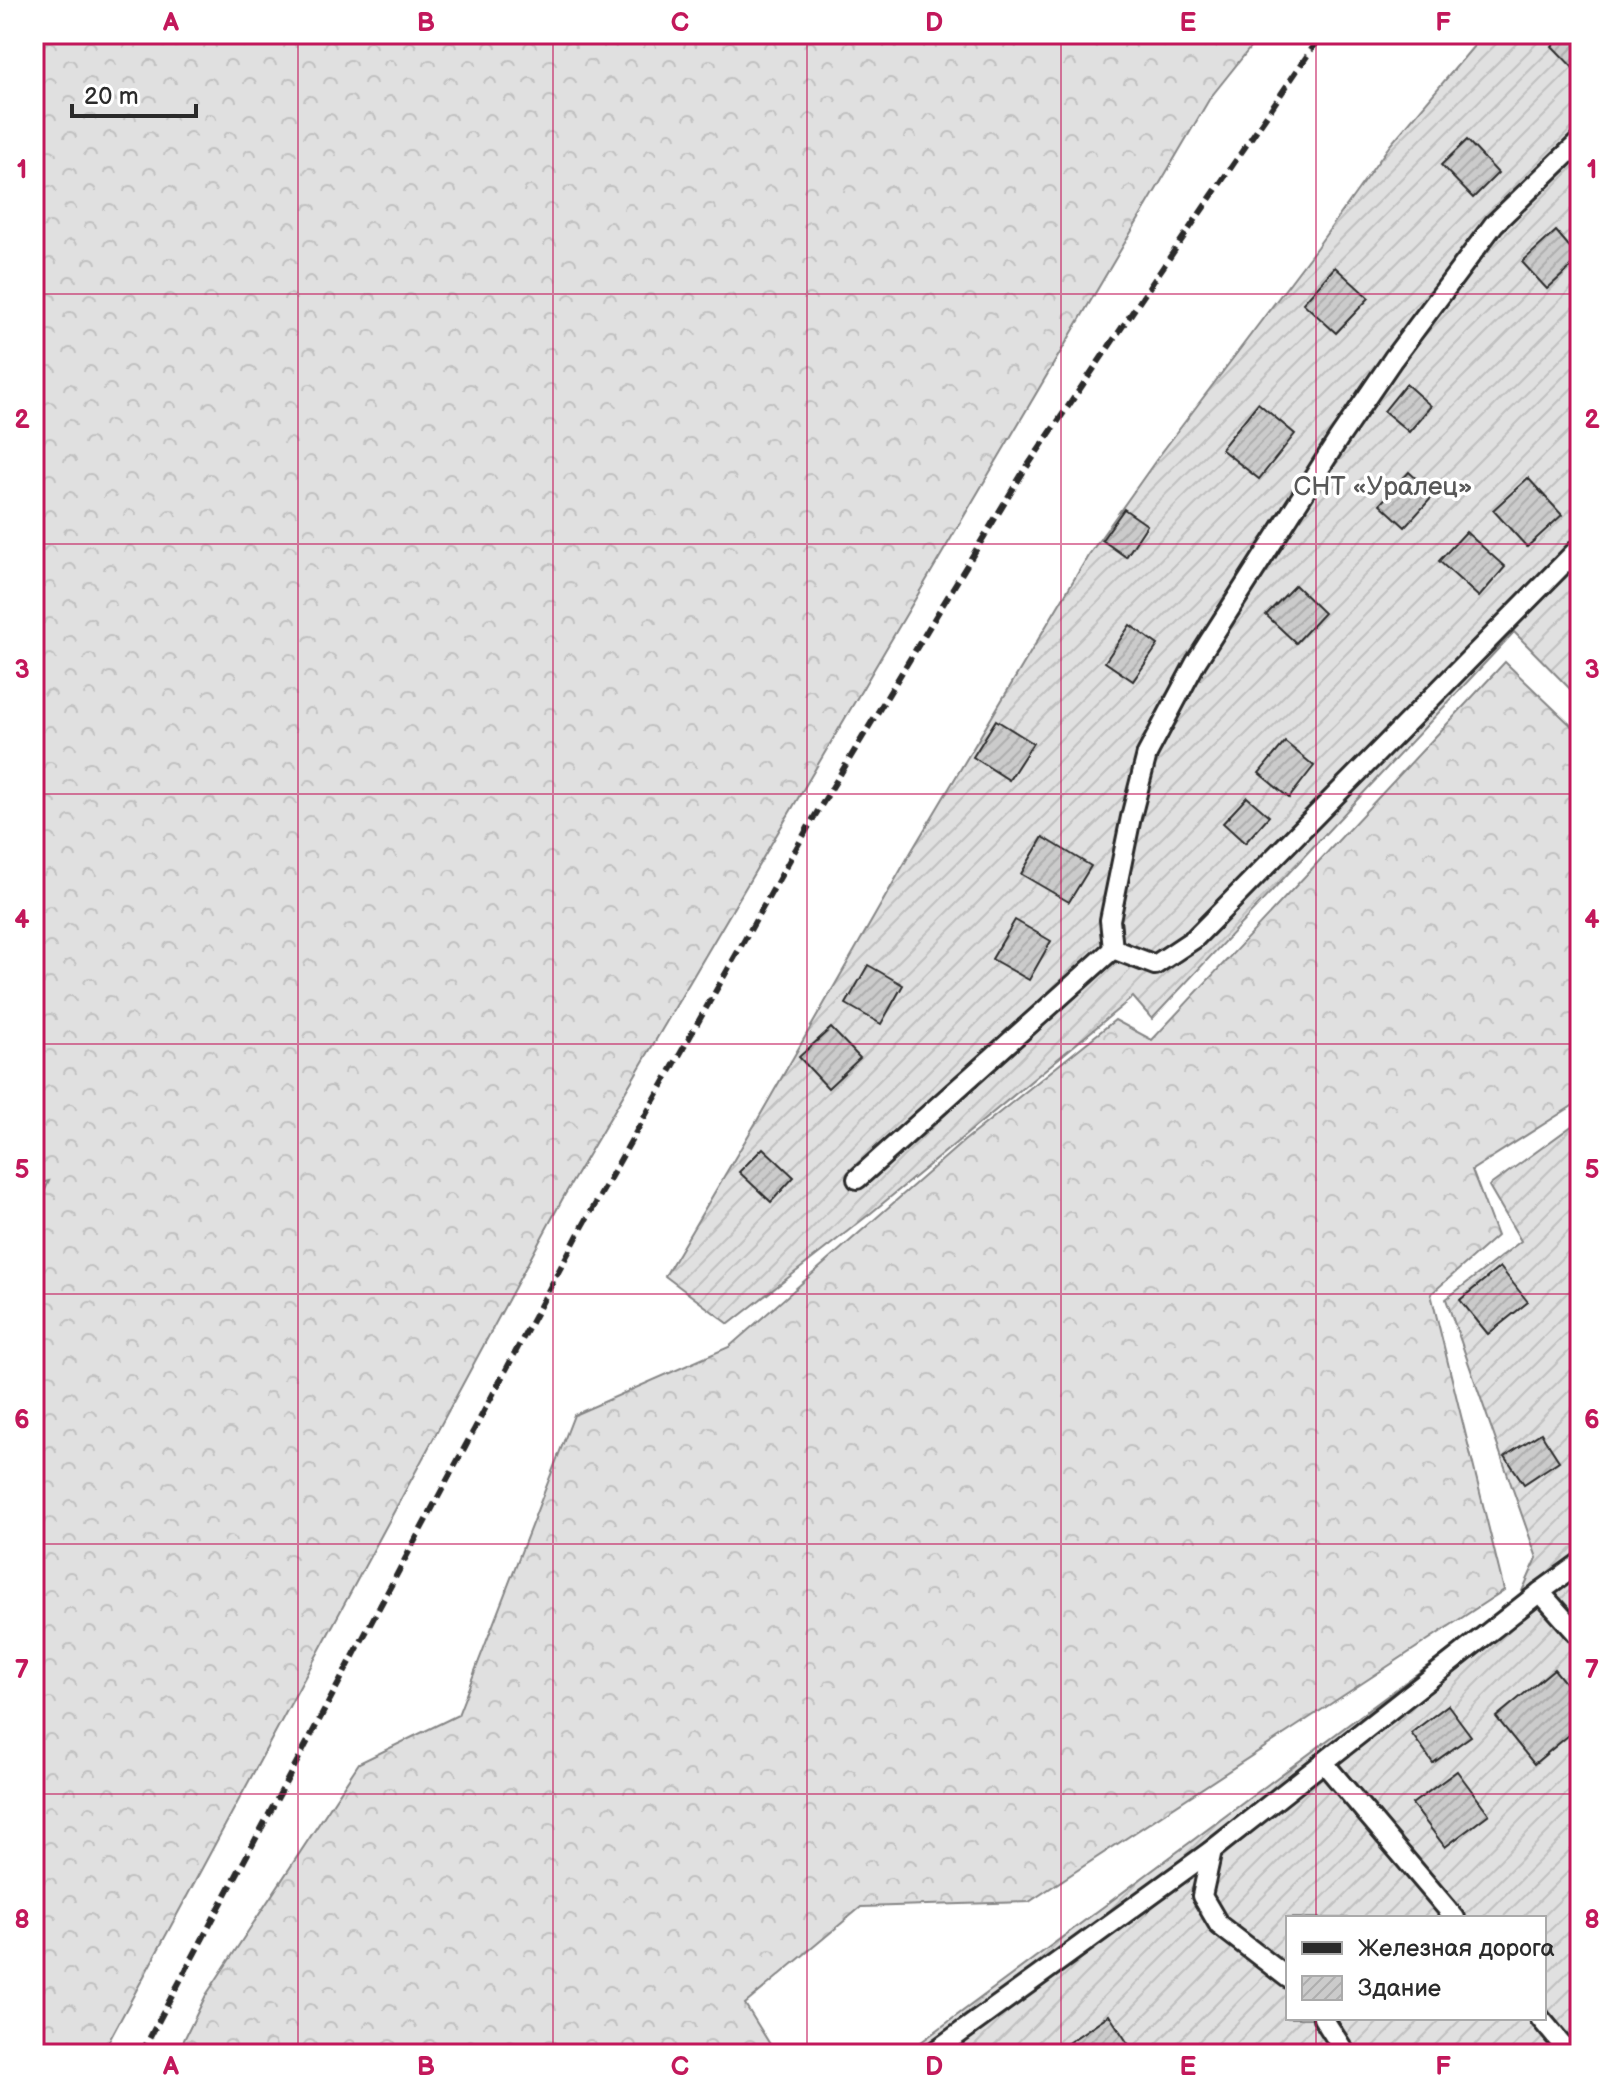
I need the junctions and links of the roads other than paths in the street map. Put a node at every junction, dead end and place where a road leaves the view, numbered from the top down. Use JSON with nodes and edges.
{"nodes":[{"id":1,"x":1580,"y":141,"type":"edge"},
{"id":2,"x":1580,"y":547,"type":"edge"},
{"id":3,"x":1113,"y":949,"type":"junction"},
{"id":4,"x":857,"y":1179,"type":"dead end"},
{"id":5,"x":1580,"y":1563,"type":"edge"},
{"id":6,"x":1540,"y":1592,"type":"junction"},
{"id":7,"x":1580,"y":1637,"type":"edge"},
{"id":8,"x":1323,"y":1762,"type":"junction"},
{"id":9,"x":1212,"y":1850,"type":"junction"},
{"id":10,"x":1453,"y":1916,"type":"edge"},
{"id":11,"x":1286,"y":1976,"type":"edge"},
{"id":12,"x":1324,"y":2020,"type":"edge"},
{"id":13,"x":1542,"y":2020,"type":"edge"},
{"id":14,"x":1566,"y":2049,"type":"dead end"},
{"id":15,"x":931,"y":2054,"type":"edge"},
{"id":16,"x":1346,"y":2054,"type":"edge"}],
"edges":[{"from":1,"to":3,"type":"lane"},
{"from":2,"to":3,"type":"lane"},
{"from":3,"to":4,"type":"lane"},
{"from":5,"to":6,"type":"lane"},
{"from":6,"to":7,"type":"lane"},
{"from":6,"to":8,"type":"lane"},
{"from":8,"to":9,"type":"lane"},
{"from":8,"to":10,"type":"lane"},
{"from":9,"to":11,"type":"lane"},
{"from":9,"to":15,"type":"lane"},
{"from":12,"to":16,"type":"lane"},
{"from":13,"to":14,"type":"lane"}]}
